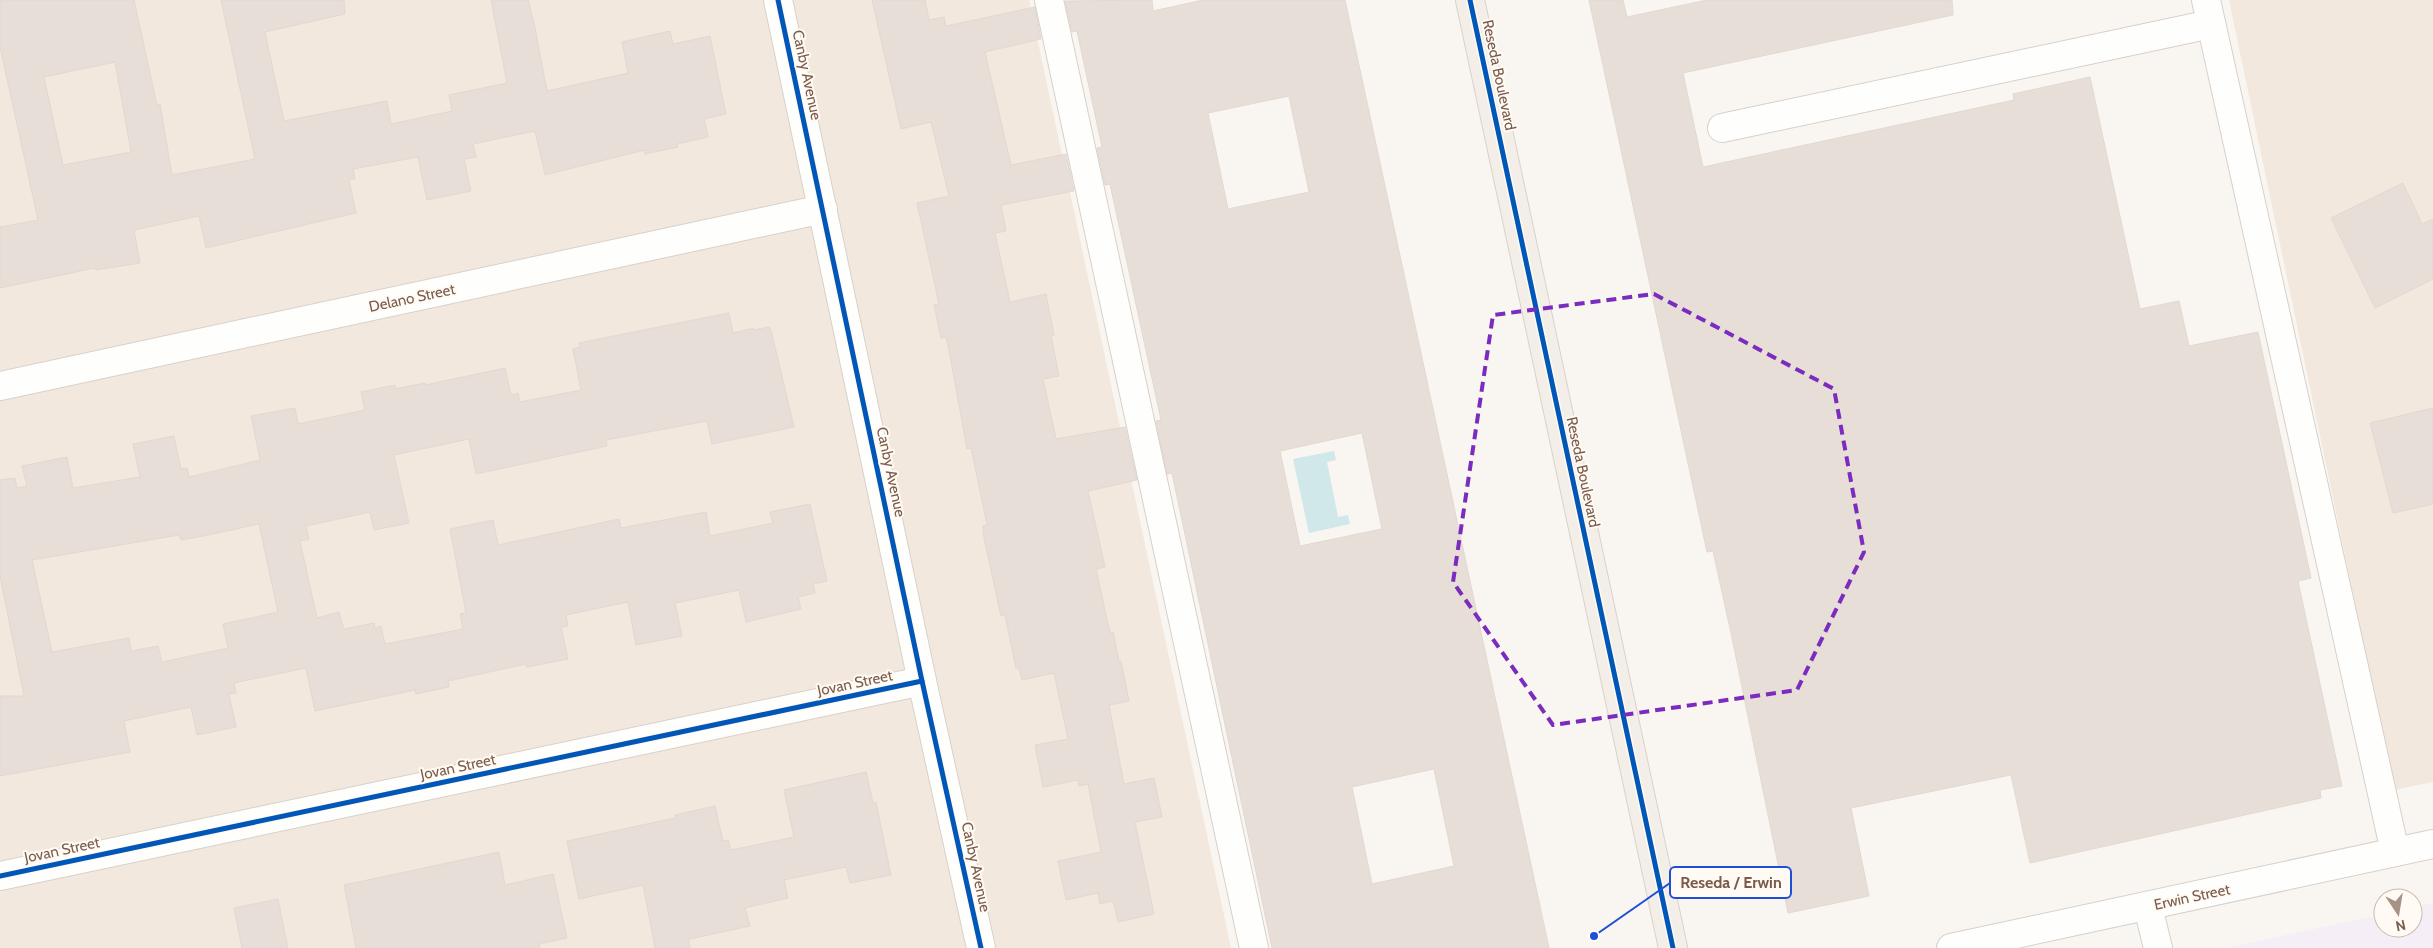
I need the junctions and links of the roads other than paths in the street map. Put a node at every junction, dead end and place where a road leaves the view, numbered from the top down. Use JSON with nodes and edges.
{"nodes":[{"id":1,"x":778,"y":0,"type":"edge"},
{"id":2,"x":1050,"y":0,"type":"edge"},
{"id":3,"x":1470,"y":0,"type":"edge"},
{"id":4,"x":2209,"y":12,"type":"edge"},
{"id":5,"x":1722,"y":128,"type":"dead end"},
{"id":6,"x":823,"y":209,"type":"junction"},
{"id":7,"x":0,"y":386,"type":"edge"},
{"id":8,"x":922,"y":681,"type":"junction"},
{"id":9,"x":2433,"y":844,"type":"edge"},
{"id":10,"x":2395,"y":852,"type":"junction"},
{"id":11,"x":0,"y":876,"type":"edge"},
{"id":12,"x":2148,"y":907,"type":"junction"},
{"id":13,"x":2037,"y":939,"type":"edge"},
{"id":14,"x":981,"y":948,"type":"edge"},
{"id":15,"x":1254,"y":948,"type":"edge"},
{"id":16,"x":1674,"y":948,"type":"edge"},
{"id":17,"x":1952,"y":948,"type":"edge"},
{"id":18,"x":2158,"y":948,"type":"edge"}],
"edges":[{"from":1,"to":6,"type":"street","name":"Canby Avenue"},
{"from":2,"to":15,"type":"street"},
{"from":3,"to":16,"type":"main road","name":"Reseda Boulevard"},
{"from":4,"to":5,"type":"street"},
{"from":4,"to":10,"type":"street"},
{"from":6,"to":7,"type":"street","name":"Delano Street"},
{"from":6,"to":8,"type":"street","name":"Canby Avenue"},
{"from":8,"to":11,"type":"street","name":"Jovan Street"},
{"from":8,"to":14,"type":"street","name":"Canby Avenue"},
{"from":9,"to":10,"type":"street","name":"Erwin Street"},
{"from":10,"to":12,"type":"street","name":"Erwin Street"},
{"from":12,"to":13,"type":"street","name":"Erwin Street"},
{"from":12,"to":18,"type":"street"},
{"from":13,"to":17,"type":"street","name":"Erwin Street"}]}
